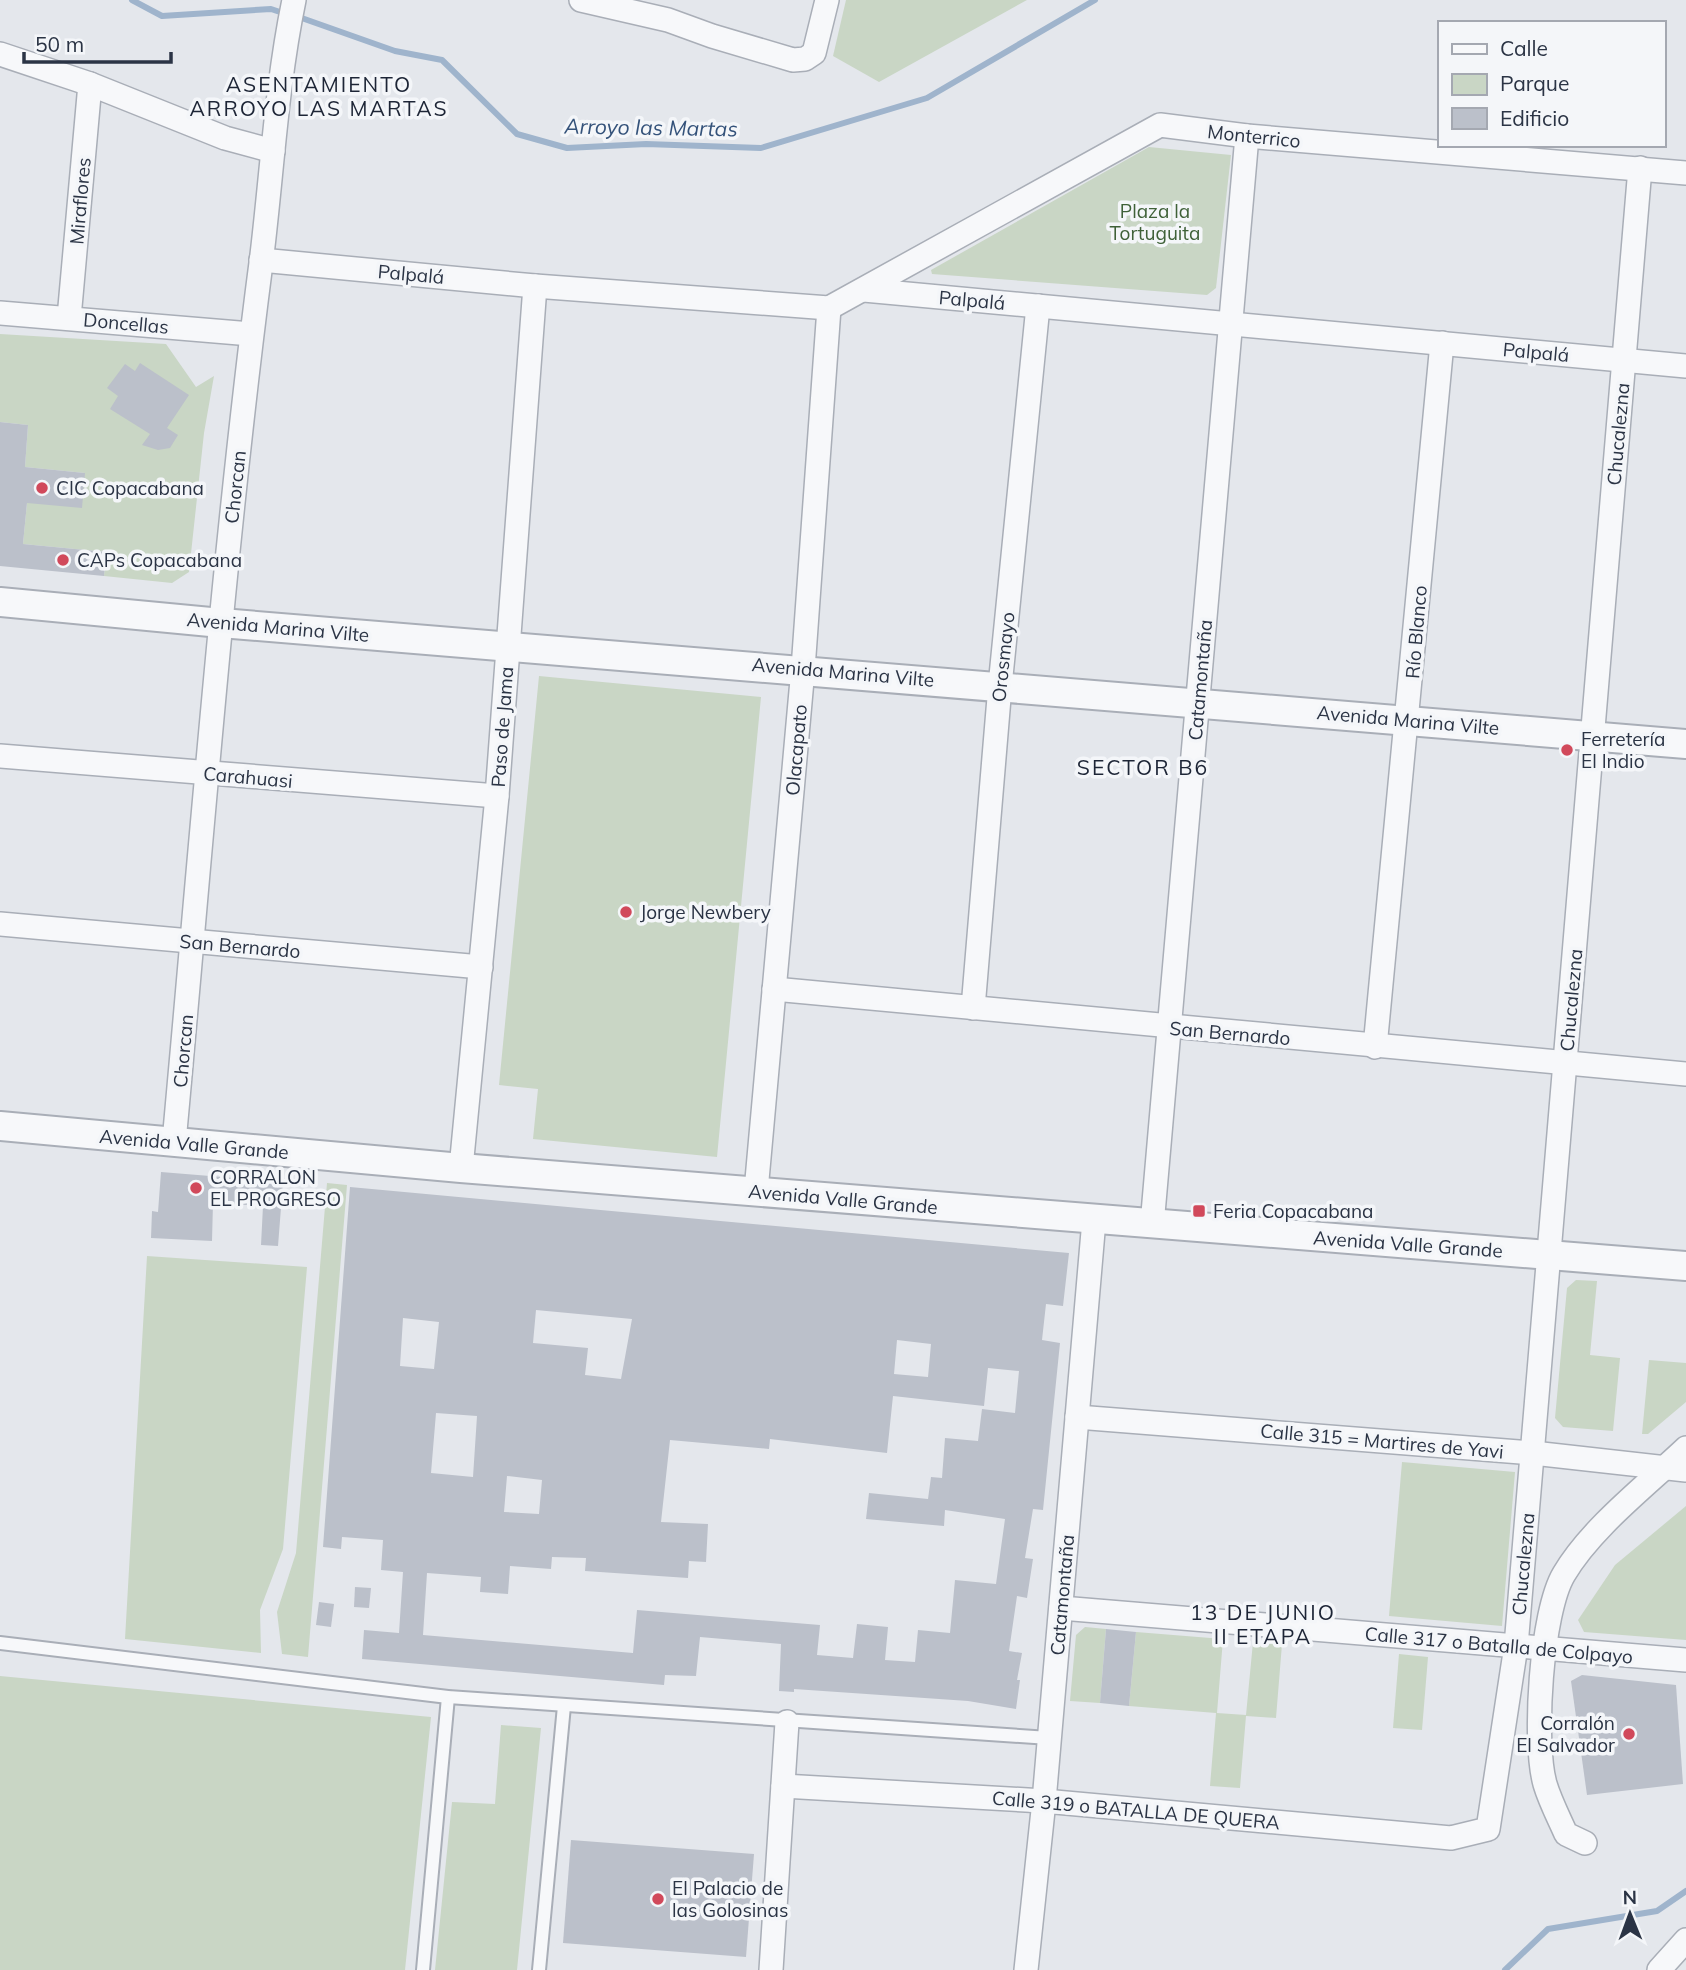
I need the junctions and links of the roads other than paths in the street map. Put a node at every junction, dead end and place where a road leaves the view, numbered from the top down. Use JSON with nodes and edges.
{"nodes":[{"id":1,"x":294,"y":0,"type":"edge"},
{"id":2,"x":581,"y":0,"type":"edge"},
{"id":3,"x":827,"y":0,"type":"edge"},
{"id":4,"x":670,"y":10,"type":"edge"},
{"id":5,"x":0,"y":54,"type":"edge"},
{"id":6,"x":90,"y":84,"type":"junction"},
{"id":7,"x":1247,"y":136,"type":"junction"},
{"id":8,"x":273,"y":151,"type":"junction"},
{"id":9,"x":1640,"y":168,"type":"junction"},
{"id":10,"x":1686,"y":173,"type":"edge"},
{"id":11,"x":261,"y":260,"type":"junction"},
{"id":12,"x":535,"y":286,"type":"junction"},
{"id":13,"x":864,"y":290,"type":"junction"},
{"id":14,"x":1038,"y":306,"type":"junction"},
{"id":15,"x":829,"y":308,"type":"junction"},
{"id":16,"x":0,"y":313,"type":"edge"},
{"id":17,"x":69,"y":318,"type":"junction"},
{"id":18,"x":1229,"y":324,"type":"junction"},
{"id":19,"x":251,"y":334,"type":"junction"},
{"id":20,"x":1442,"y":343,"type":"junction"},
{"id":21,"x":1624,"y":360,"type":"junction"},
{"id":22,"x":1686,"y":366,"type":"edge"},
{"id":23,"x":0,"y":602,"type":"edge"},
{"id":24,"x":221,"y":623,"type":"junction"},
{"id":25,"x":509,"y":646,"type":"junction"},
{"id":26,"x":803,"y":669,"type":"junction"},
{"id":27,"x":1000,"y":685,"type":"junction"},
{"id":28,"x":1198,"y":703,"type":"junction"},
{"id":29,"x":1408,"y":720,"type":"junction"},
{"id":30,"x":1593,"y":736,"type":"junction"},
{"id":31,"x":1686,"y":744,"type":"edge"},
{"id":32,"x":0,"y":756,"type":"edge"},
{"id":33,"x":208,"y":773,"type":"junction"},
{"id":34,"x":497,"y":796,"type":"junction"},
{"id":35,"x":0,"y":924,"type":"edge"},
{"id":36,"x":192,"y":941,"type":"junction"},
{"id":37,"x":481,"y":967,"type":"junction"},
{"id":38,"x":774,"y":989,"type":"junction"},
{"id":39,"x":973,"y":1008,"type":"junction"},
{"id":40,"x":1168,"y":1028,"type":"junction"},
{"id":41,"x":1375,"y":1047,"type":"junction"},
{"id":42,"x":1566,"y":1063,"type":"junction"},
{"id":43,"x":1686,"y":1074,"type":"edge"},
{"id":44,"x":0,"y":1126,"type":"edge"},
{"id":45,"x":174,"y":1142,"type":"junction"},
{"id":46,"x":461,"y":1168,"type":"junction"},
{"id":47,"x":756,"y":1191,"type":"junction"},
{"id":48,"x":1094,"y":1220,"type":"junction"},
{"id":49,"x":1152,"y":1224,"type":"junction"},
{"id":50,"x":1550,"y":1255,"type":"junction"},
{"id":51,"x":1686,"y":1266,"type":"edge"},
{"id":52,"x":1077,"y":1417,"type":"junction"},
{"id":53,"x":1686,"y":1448,"type":"edge"},
{"id":54,"x":1533,"y":1453,"type":"junction"},
{"id":55,"x":1675,"y":1469,"type":"edge"},
{"id":56,"x":1061,"y":1608,"type":"junction"},
{"id":57,"x":0,"y":1643,"type":"edge"},
{"id":58,"x":1516,"y":1646,"type":"junction"},
{"id":59,"x":1543,"y":1648,"type":"junction"},
{"id":60,"x":1686,"y":1660,"type":"edge"},
{"id":61,"x":448,"y":1697,"type":"junction"},
{"id":62,"x":564,"y":1706,"type":"junction"},
{"id":63,"x":787,"y":1722,"type":"junction"},
{"id":64,"x":1049,"y":1738,"type":"junction"},
{"id":65,"x":783,"y":1786,"type":"junction"},
{"id":66,"x":1044,"y":1801,"type":"junction"},
{"id":67,"x":1488,"y":1829,"type":"joint"},
{"id":68,"x":1585,"y":1843,"type":"dead end"},
{"id":69,"x":1686,"y":1940,"type":"edge"},
{"id":70,"x":423,"y":1970,"type":"edge"},
{"id":71,"x":539,"y":1970,"type":"edge"},
{"id":72,"x":775,"y":1970,"type":"edge"},
{"id":73,"x":1026,"y":1970,"type":"edge"},
{"id":74,"x":1659,"y":1970,"type":"edge"}],
"edges":[{"from":1,"to":8,"type":"street","name":"Chorcan"},
{"from":2,"to":4,"type":"street"},
{"from":3,"to":4,"type":"street"},
{"from":5,"to":6,"type":"street"},
{"from":6,"to":8,"type":"street"},
{"from":6,"to":17,"type":"street","name":"Miraflores"},
{"from":7,"to":9,"type":"street","name":"Monterrico"},
{"from":7,"to":13,"type":"street","name":"Monterrico"},
{"from":7,"to":18,"type":"street","name":"Catamontaña"},
{"from":8,"to":11,"type":"street","name":"Chorcan"},
{"from":9,"to":10,"type":"street","name":"Monterrico"},
{"from":9,"to":21,"type":"street","name":"Chucalezna"},
{"from":11,"to":12,"type":"street","name":"Palpalá"},
{"from":11,"to":19,"type":"street","name":"Chorcan"},
{"from":12,"to":15,"type":"street","name":"Palpalá"},
{"from":12,"to":25,"type":"street","name":"Paso de Jama"},
{"from":13,"to":14,"type":"street","name":"Palpalá"},
{"from":13,"to":15,"type":"street"},
{"from":14,"to":18,"type":"street","name":"Palpalá"},
{"from":14,"to":27,"type":"street","name":"Orosmayo"},
{"from":15,"to":26,"type":"street","name":"Olacapato"},
{"from":16,"to":17,"type":"street","name":"Doncellas"},
{"from":17,"to":19,"type":"street","name":"Doncellas"},
{"from":18,"to":20,"type":"street","name":"Palpalá"},
{"from":18,"to":28,"type":"street","name":"Catamontaña"},
{"from":19,"to":24,"type":"street","name":"Chorcan"},
{"from":20,"to":21,"type":"street","name":"Palpalá"},
{"from":20,"to":29,"type":"street","name":"Río Blanco"},
{"from":21,"to":22,"type":"street","name":"Palpalá"},
{"from":21,"to":30,"type":"street","name":"Chucalezna"},
{"from":23,"to":24,"type":"street","name":"Avenida Marina Vilte"},
{"from":24,"to":25,"type":"street","name":"Avenida Marina Vilte"},
{"from":24,"to":33,"type":"street","name":"Chorcan"},
{"from":25,"to":26,"type":"street","name":"Avenida Marina Vilte"},
{"from":25,"to":34,"type":"street","name":"Paso de Jama"},
{"from":26,"to":27,"type":"street","name":"Avenida Marina Vilte"},
{"from":26,"to":38,"type":"street","name":"Olacapato"},
{"from":27,"to":28,"type":"street","name":"Avenida Marina Vilte"},
{"from":27,"to":39,"type":"street","name":"Orosmayo"},
{"from":28,"to":29,"type":"street","name":"Avenida Marina Vilte"},
{"from":28,"to":40,"type":"street","name":"Catamontaña"},
{"from":29,"to":30,"type":"street","name":"Avenida Marina Vilte"},
{"from":29,"to":41,"type":"street","name":"Río Blanco"},
{"from":30,"to":31,"type":"street","name":"Avenida Marina Vilte"},
{"from":30,"to":42,"type":"street","name":"Chucalezna"},
{"from":32,"to":33,"type":"street","name":"Carahuasi"},
{"from":33,"to":34,"type":"street","name":"Carahuasi"},
{"from":33,"to":36,"type":"street","name":"Chorcan"},
{"from":34,"to":37,"type":"street","name":"Paso de Jama"},
{"from":35,"to":36,"type":"street","name":"San Bernardo"},
{"from":36,"to":37,"type":"street","name":"San Bernardo"},
{"from":36,"to":45,"type":"street","name":"Chorcan"},
{"from":37,"to":46,"type":"street","name":"Paso de Jama"},
{"from":38,"to":39,"type":"street","name":"San Bernardo"},
{"from":38,"to":47,"type":"street","name":"Olacapato"},
{"from":39,"to":40,"type":"street","name":"San Bernardo"},
{"from":40,"to":41,"type":"street","name":"San Bernardo"},
{"from":40,"to":49,"type":"street","name":"Catamontaña"},
{"from":41,"to":42,"type":"street","name":"San Bernardo"},
{"from":42,"to":43,"type":"street","name":"San Bernardo"},
{"from":42,"to":50,"type":"street","name":"Chucalezna"},
{"from":44,"to":45,"type":"street","name":"Avenida Valle Grande"},
{"from":45,"to":46,"type":"street","name":"Avenida Valle Grande"},
{"from":46,"to":47,"type":"street","name":"Avenida Valle Grande"},
{"from":47,"to":48,"type":"street","name":"Avenida Valle Grande"},
{"from":48,"to":49,"type":"street","name":"Avenida Valle Grande"},
{"from":48,"to":52,"type":"street","name":"Catamontaña"},
{"from":49,"to":50,"type":"street","name":"Avenida Valle Grande"},
{"from":50,"to":51,"type":"street","name":"Avenida Valle Grande"},
{"from":50,"to":54,"type":"street","name":"Chucalezna"},
{"from":52,"to":54,"type":"street","name":"Calle 315 = Martires de Yavi"},
{"from":52,"to":56,"type":"street","name":"Catamontaña"},
{"from":53,"to":55,"type":"street"},
{"from":54,"to":55,"type":"street","name":"Calle 315 = Martires de Yavi"},
{"from":54,"to":58,"type":"street","name":"Chucalezna"},
{"from":55,"to":59,"type":"street"},
{"from":56,"to":58,"type":"street","name":"Calle 317 o Batalla de Colpayo"},
{"from":56,"to":64,"type":"street","name":"Catamontaña"},
{"from":57,"to":61,"type":"lane"},
{"from":58,"to":59,"type":"street","name":"Calle 317 o Batalla de Colpayo"},
{"from":58,"to":67,"type":"street","name":"Chucalezna"},
{"from":59,"to":60,"type":"street","name":"Calle 317 o Batalla de Colpayo"},
{"from":59,"to":68,"type":"street"},
{"from":61,"to":62,"type":"lane"},
{"from":61,"to":70,"type":"lane"},
{"from":62,"to":63,"type":"lane"},
{"from":62,"to":71,"type":"lane"},
{"from":63,"to":64,"type":"lane"},
{"from":63,"to":65,"type":"street"},
{"from":64,"to":66,"type":"street","name":"Catamontaña"},
{"from":65,"to":66,"type":"street","name":"Calle 319 o BATALLA DE QUERA"},
{"from":65,"to":72,"type":"street"},
{"from":66,"to":67,"type":"street","name":"Calle 319 o BATALLA DE QUERA"},
{"from":66,"to":73,"type":"street","name":"Catamontaña"},
{"from":69,"to":74,"type":"street"}]}
